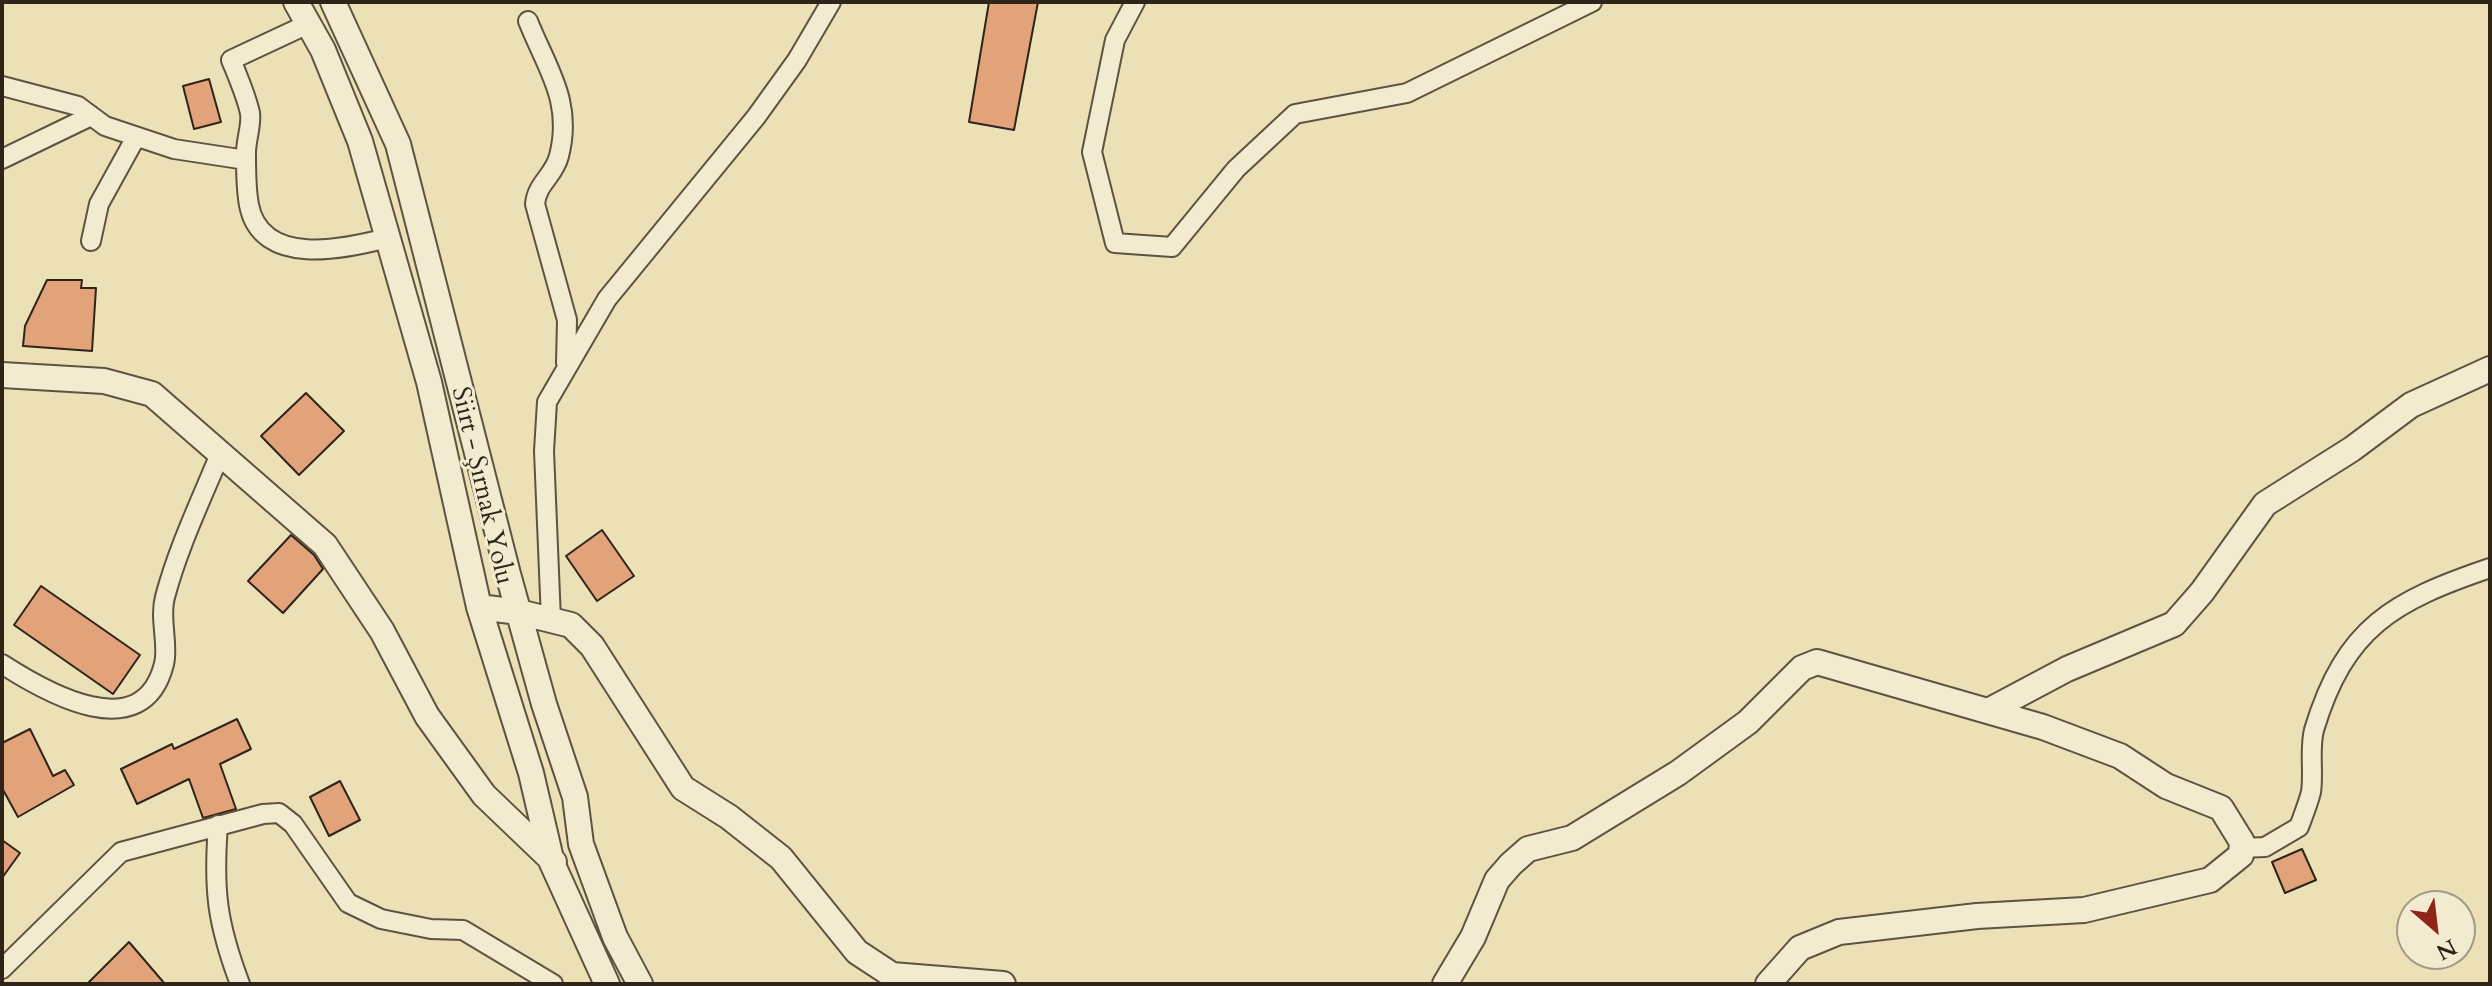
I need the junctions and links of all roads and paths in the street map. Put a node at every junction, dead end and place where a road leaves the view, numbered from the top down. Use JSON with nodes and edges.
{"nodes":[{"id":1,"x":296,"y":2,"type":"edge"},
{"id":2,"x":333,"y":2,"type":"edge"},
{"id":3,"x":831,"y":2,"type":"edge"},
{"id":4,"x":1135,"y":2,"type":"edge"},
{"id":5,"x":1592,"y":2,"type":"edge"},
{"id":6,"x":528,"y":21,"type":"dead end"},
{"id":7,"x":308,"y":24,"type":"junction"},
{"id":8,"x":2,"y":86,"type":"edge"},
{"id":9,"x":91,"y":116,"type":"junction"},
{"id":10,"x":136,"y":137,"type":"junction"},
{"id":11,"x":2,"y":159,"type":"edge"},
{"id":12,"x":246,"y":160,"type":"junction"},
{"id":13,"x":387,"y":238,"type":"junction"},
{"id":14,"x":91,"y":241,"type":"dead end"},
{"id":15,"x":566,"y":366,"type":"junction"},
{"id":16,"x":2490,"y":369,"type":"edge"},
{"id":17,"x":2,"y":375,"type":"edge"},
{"id":18,"x":220,"y":454,"type":"junction"},
{"id":19,"x":2490,"y":568,"type":"edge"},
{"id":20,"x":479,"y":607,"type":"junction"},
{"id":21,"x":519,"y":612,"type":"junction"},
{"id":22,"x":551,"y":620,"type":"junction"},
{"id":23,"x":2,"y":664,"type":"edge"},
{"id":24,"x":1988,"y":711,"type":"junction"},
{"id":25,"x":218,"y":825,"type":"junction"},
{"id":26,"x":581,"y":844,"type":"junction"},
{"id":27,"x":2241,"y":848,"type":"junction"},
{"id":28,"x":552,"y":863,"type":"junction"},
{"id":29,"x":2,"y":969,"type":"edge"},
{"id":30,"x":240,"y":984,"type":"edge"},
{"id":31,"x":553,"y":984,"type":"edge"},
{"id":32,"x":607,"y":984,"type":"edge"},
{"id":33,"x":640,"y":984,"type":"edge"},
{"id":34,"x":1003,"y":984,"type":"edge"},
{"id":35,"x":1445,"y":984,"type":"edge"},
{"id":36,"x":1768,"y":984,"type":"edge"}],
"edges":[{"from":1,"to":7,"type":"street","name":"Siirt - Şırnak Yolu"},
{"from":2,"to":21,"type":"street","name":"Siirt - Şırnak Yolu"},
{"from":3,"to":15,"type":"street"},
{"from":4,"to":5,"type":"street"},
{"from":6,"to":15,"type":"street"},
{"from":7,"to":12,"type":"street"},
{"from":7,"to":13,"type":"street","name":"Siirt - Şırnak Yolu"},
{"from":8,"to":9,"type":"street"},
{"from":9,"to":10,"type":"street"},
{"from":9,"to":11,"type":"street"},
{"from":10,"to":12,"type":"street"},
{"from":10,"to":14,"type":"street"},
{"from":12,"to":13,"type":"street"},
{"from":13,"to":20,"type":"street","name":"Siirt - Şırnak Yolu"},
{"from":15,"to":22,"type":"street"},
{"from":16,"to":24,"type":"street"},
{"from":17,"to":18,"type":"street"},
{"from":18,"to":23,"type":"street"},
{"from":18,"to":28,"type":"street"},
{"from":19,"to":27,"type":"street"},
{"from":20,"to":21,"type":"street"},
{"from":20,"to":28,"type":"street","name":"Siirt - Şırnak Yolu"},
{"from":21,"to":22,"type":"street"},
{"from":21,"to":26,"type":"street","name":"Siirt - Şırnak Yolu"},
{"from":22,"to":34,"type":"street"},
{"from":24,"to":27,"type":"street"},
{"from":24,"to":35,"type":"street"},
{"from":25,"to":29,"type":"street"},
{"from":25,"to":30,"type":"street"},
{"from":25,"to":31,"type":"street"},
{"from":26,"to":28,"type":"street"},
{"from":26,"to":33,"type":"street","name":"Siirt - Şırnak Yolu"},
{"from":27,"to":36,"type":"street"},
{"from":28,"to":32,"type":"street","name":"Siirt - Şırnak Yolu"}]}
